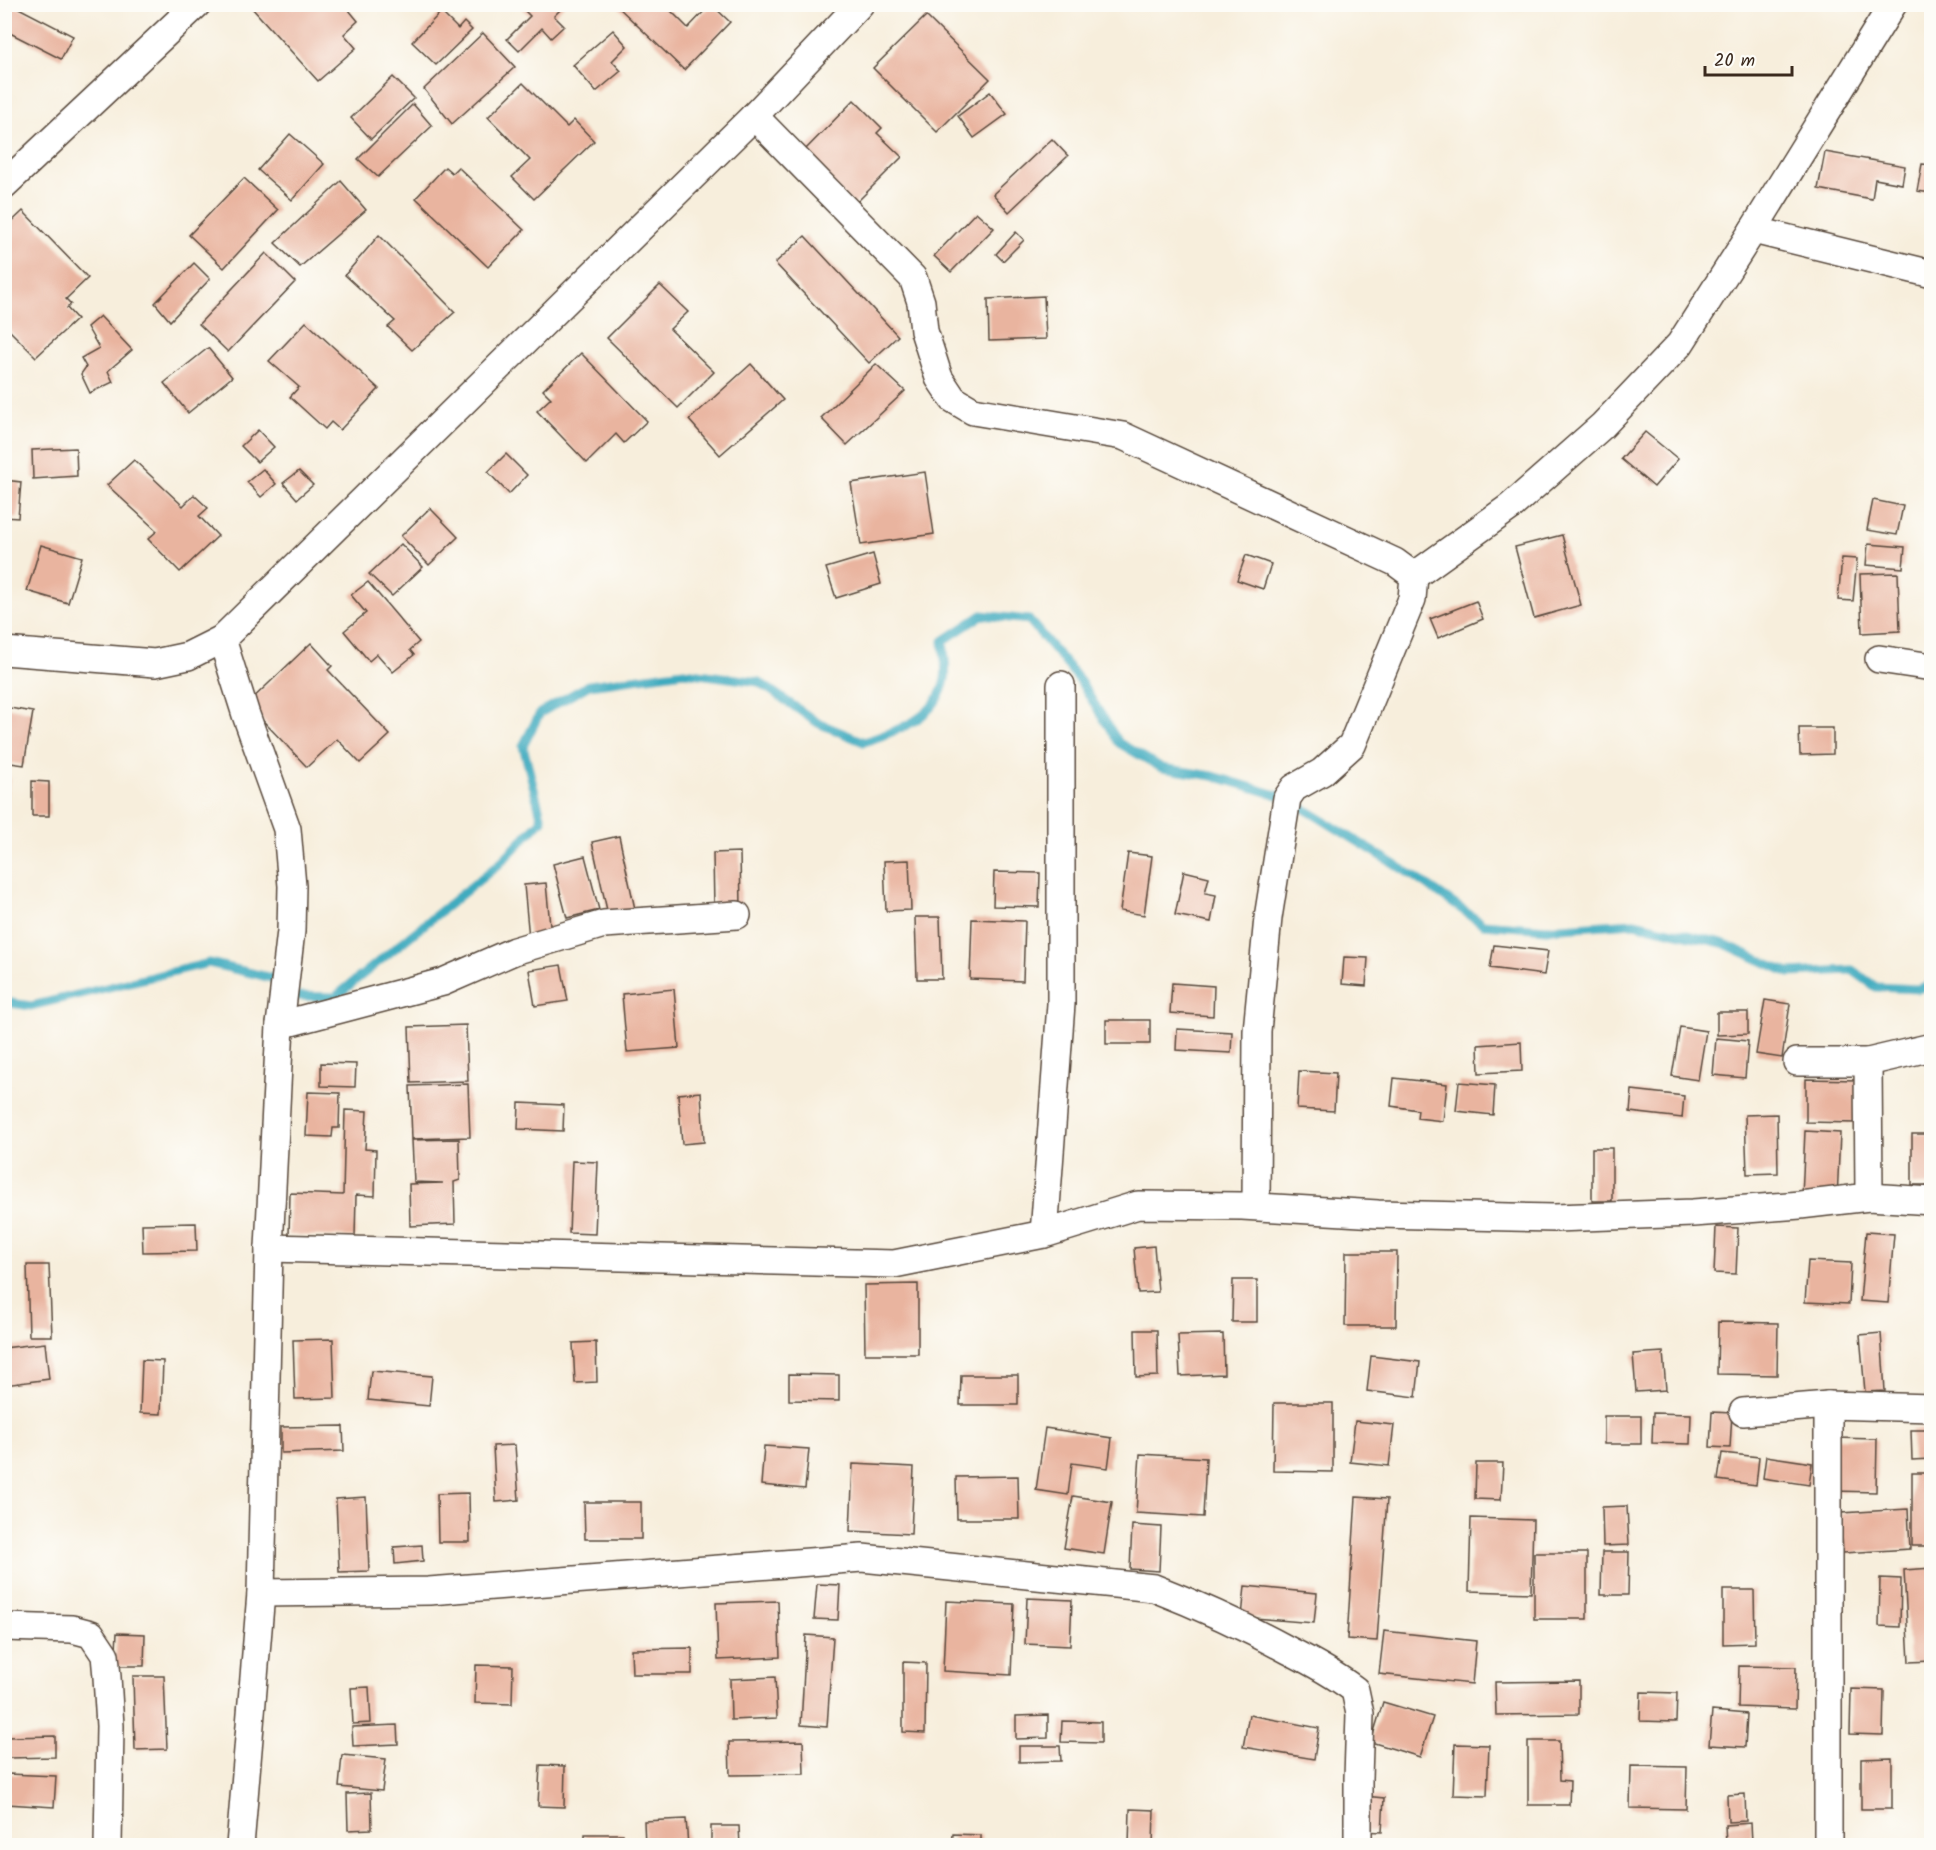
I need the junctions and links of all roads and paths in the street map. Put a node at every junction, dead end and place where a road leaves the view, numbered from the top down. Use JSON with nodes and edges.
{"nodes":[{"id":1,"x":197,"y":4,"type":"edge"},
{"id":2,"x":860,"y":4,"type":"edge"},
{"id":3,"x":1893,"y":4,"type":"edge"},
{"id":4,"x":754,"y":116,"type":"junction"},
{"id":5,"x":4,"y":185,"type":"edge"},
{"id":6,"x":1753,"y":230,"type":"junction"},
{"id":7,"x":1932,"y":274,"type":"edge"},
{"id":8,"x":1414,"y":576,"type":"junction"},
{"id":9,"x":222,"y":639,"type":"junction"},
{"id":10,"x":4,"y":651,"type":"edge"},
{"id":11,"x":1879,"y":659,"type":"dead end"},
{"id":12,"x":1932,"y":667,"type":"edge"},
{"id":13,"x":1060,"y":685,"type":"dead end"},
{"id":14,"x":737,"y":915,"type":"dead end"},
{"id":15,"x":282,"y":1016,"type":"junction"},
{"id":16,"x":1932,"y":1047,"type":"edge"},
{"id":17,"x":1797,"y":1062,"type":"dead end"},
{"id":18,"x":1868,"y":1062,"type":"junction"},
{"id":19,"x":1869,"y":1197,"type":"junction"},
{"id":20,"x":1932,"y":1201,"type":"edge"},
{"id":21,"x":1256,"y":1206,"type":"junction"},
{"id":22,"x":1044,"y":1234,"type":"junction"},
{"id":23,"x":269,"y":1248,"type":"junction"},
{"id":24,"x":1828,"y":1405,"type":"junction"},
{"id":25,"x":1932,"y":1408,"type":"edge"},
{"id":26,"x":1743,"y":1412,"type":"dead end"},
{"id":27,"x":261,"y":1593,"type":"junction"},
{"id":28,"x":4,"y":1627,"type":"edge"},
{"id":29,"x":108,"y":1845,"type":"edge"},
{"id":30,"x":240,"y":1845,"type":"edge"},
{"id":31,"x":1358,"y":1845,"type":"edge"},
{"id":32,"x":1828,"y":1845,"type":"edge"}],
"edges":[{"from":1,"to":5,"type":"street"},
{"from":2,"to":4,"type":"street"},
{"from":3,"to":6,"type":"street"},
{"from":4,"to":8,"type":"street"},
{"from":4,"to":9,"type":"street"},
{"from":6,"to":7,"type":"street"},
{"from":6,"to":8,"type":"street"},
{"from":8,"to":21,"type":"street"},
{"from":9,"to":10,"type":"street"},
{"from":9,"to":15,"type":"street"},
{"from":11,"to":12,"type":"street"},
{"from":13,"to":22,"type":"street"},
{"from":14,"to":15,"type":"street"},
{"from":15,"to":23,"type":"street"},
{"from":16,"to":18,"type":"street"},
{"from":17,"to":18,"type":"street"},
{"from":18,"to":19,"type":"street"},
{"from":19,"to":20,"type":"street"},
{"from":19,"to":21,"type":"street"},
{"from":21,"to":22,"type":"street"},
{"from":22,"to":23,"type":"street"},
{"from":23,"to":27,"type":"street"},
{"from":24,"to":25,"type":"street"},
{"from":24,"to":26,"type":"street"},
{"from":24,"to":32,"type":"street"},
{"from":27,"to":30,"type":"street"},
{"from":27,"to":31,"type":"street"},
{"from":28,"to":29,"type":"street"}]}
